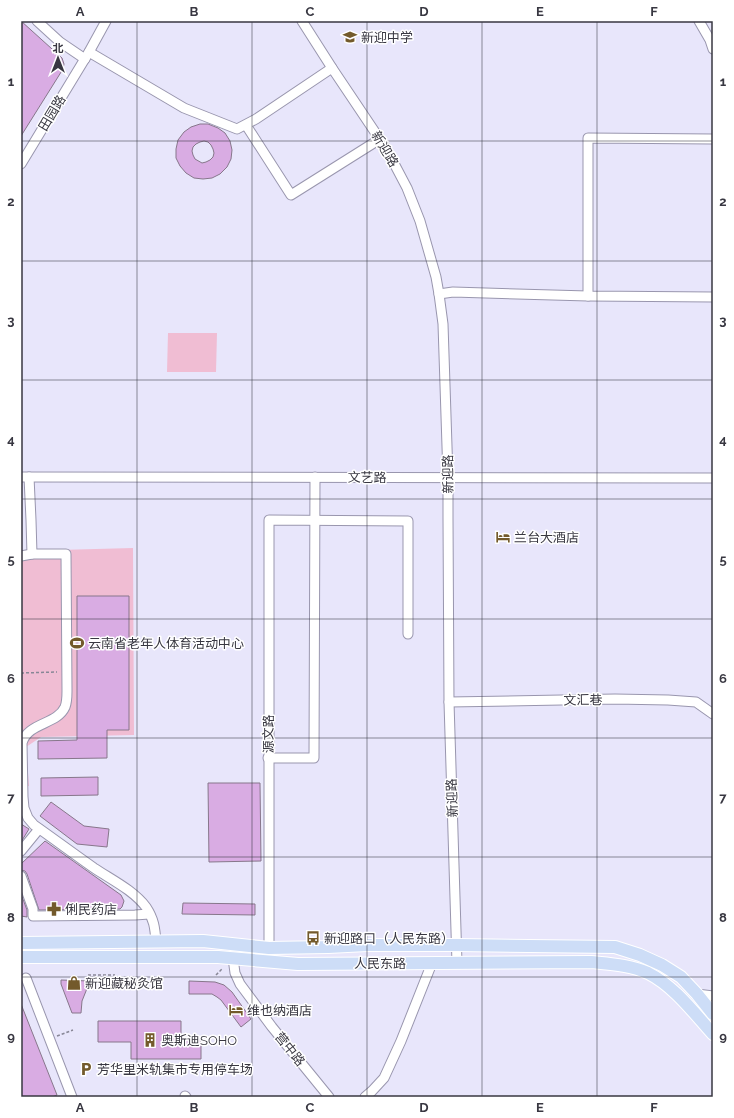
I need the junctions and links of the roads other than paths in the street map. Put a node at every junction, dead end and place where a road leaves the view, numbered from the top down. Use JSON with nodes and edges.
{"nodes":[{"id":1,"x":37,"y":21,"type":"edge"},
{"id":2,"x":106,"y":21,"type":"edge"},
{"id":3,"x":302,"y":21,"type":"edge"},
{"id":4,"x":699,"y":21,"type":"edge"},
{"id":5,"x":713,"y":49,"type":"edge"},
{"id":6,"x":87,"y":55,"type":"junction"},
{"id":7,"x":332,"y":68,"type":"junction"},
{"id":8,"x":246,"y":125,"type":"junction"},
{"id":9,"x":380,"y":139,"type":"junction"},
{"id":10,"x":713,"y":139,"type":"edge"},
{"id":11,"x":21,"y":164,"type":"edge"},
{"id":12,"x":439,"y":294,"type":"junction"},
{"id":13,"x":588,"y":296,"type":"junction"},
{"id":14,"x":713,"y":297,"type":"edge"},
{"id":15,"x":25,"y":477,"type":"edge"},
{"id":16,"x":315,"y":477,"type":"junction"},
{"id":17,"x":448,"y":477,"type":"junction"},
{"id":18,"x":713,"y":478,"type":"edge"},
{"id":19,"x":315,"y":520,"type":"junction"},
{"id":20,"x":32,"y":554,"type":"junction"},
{"id":21,"x":21,"y":556,"type":"edge"},
{"id":22,"x":408,"y":634,"type":"dead end"},
{"id":23,"x":449,"y":702,"type":"junction"},
{"id":24,"x":713,"y":714,"type":"edge"},
{"id":25,"x":268,"y":758,"type":"junction"},
{"id":26,"x":39,"y":829,"type":"junction"},
{"id":27,"x":21,"y":851,"type":"edge"},
{"id":28,"x":21,"y":876,"type":"edge"},
{"id":29,"x":149,"y":914,"type":"junction"},
{"id":30,"x":156,"y":942,"type":"junction"},
{"id":31,"x":21,"y":943,"type":"edge"},
{"id":32,"x":457,"y":944,"type":"junction"},
{"id":33,"x":269,"y":948,"type":"junction"},
{"id":34,"x":21,"y":957,"type":"edge"},
{"id":35,"x":233,"y":958,"type":"junction"},
{"id":36,"x":432,"y":963,"type":"junction"},
{"id":37,"x":457,"y":963,"type":"junction"},
{"id":38,"x":26,"y":978,"type":"dead end"},
{"id":39,"x":697,"y":994,"type":"junction"},
{"id":40,"x":713,"y":996,"type":"edge"},
{"id":41,"x":713,"y":1014,"type":"edge"},
{"id":42,"x":713,"y":1034,"type":"edge"},
{"id":43,"x":72,"y":1097,"type":"edge"},
{"id":44,"x":329,"y":1097,"type":"edge"},
{"id":45,"x":365,"y":1097,"type":"edge"}],
"edges":[{"from":1,"to":6,"type":"street"},
{"from":2,"to":6,"type":"street","name":"田园路"},
{"from":3,"to":7,"type":"street","name":"新迎路"},
{"from":4,"to":5,"type":"street"},
{"from":6,"to":8,"type":"street"},
{"from":6,"to":11,"type":"street","name":"田园路"},
{"from":7,"to":8,"type":"street"},
{"from":7,"to":9,"type":"street","name":"新迎路"},
{"from":8,"to":9,"type":"street"},
{"from":9,"to":12,"type":"street","name":"新迎路"},
{"from":10,"to":13,"type":"street"},
{"from":12,"to":13,"type":"street"},
{"from":12,"to":17,"type":"street","name":"新迎路"},
{"from":13,"to":14,"type":"street"},
{"from":15,"to":16,"type":"street","name":"文艺路"},
{"from":15,"to":20,"type":"street"},
{"from":16,"to":17,"type":"street","name":"文艺路"},
{"from":16,"to":19,"type":"street"},
{"from":17,"to":18,"type":"street","name":"文艺路"},
{"from":17,"to":23,"type":"street","name":"新迎路"},
{"from":19,"to":22,"type":"street"},
{"from":19,"to":25,"type":"street","name":"源文路"},
{"from":19,"to":25,"type":"street"},
{"from":20,"to":21,"type":"street"},
{"from":20,"to":26,"type":"street"},
{"from":23,"to":24,"type":"street","name":"文汇巷"},
{"from":23,"to":32,"type":"street","name":"新迎路"},
{"from":25,"to":33,"type":"street","name":"源文路"},
{"from":26,"to":27,"type":"street"},
{"from":26,"to":29,"type":"street"},
{"from":28,"to":29,"type":"street"},
{"from":29,"to":30,"type":"street"},
{"from":30,"to":31,"type":"main road","name":"人民东路"},
{"from":30,"to":33,"type":"main road","name":"人民东路"},
{"from":32,"to":33,"type":"main road","name":"人民东路"},
{"from":32,"to":37,"type":"street","name":"新迎路"},
{"from":32,"to":39,"type":"main road","name":"人民东路"},
{"from":34,"to":35,"type":"main road","name":"人民东路"},
{"from":35,"to":36,"type":"main road","name":"人民东路"},
{"from":35,"to":44,"type":"street","name":"营中路"},
{"from":36,"to":37,"type":"main road","name":"人民东路"},
{"from":36,"to":45,"type":"street"},
{"from":37,"to":42,"type":"main road","name":"人民东路"},
{"from":38,"to":43,"type":"street"},
{"from":39,"to":40,"type":"street"},
{"from":39,"to":41,"type":"main road","name":"人民东路"}]}
